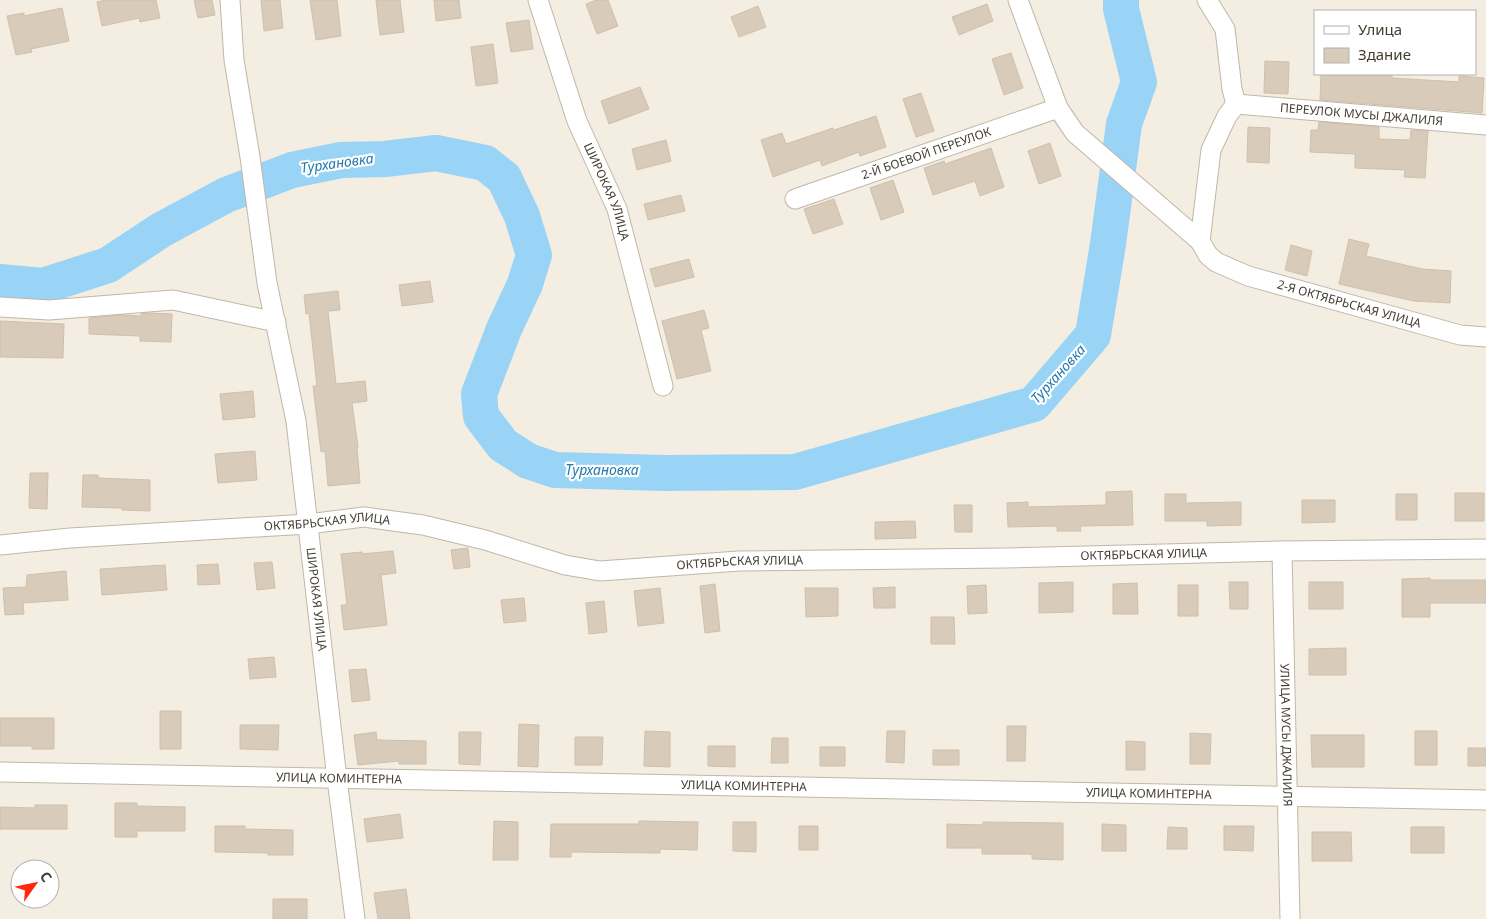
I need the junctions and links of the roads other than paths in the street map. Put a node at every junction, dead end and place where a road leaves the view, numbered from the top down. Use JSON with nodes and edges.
{"nodes":[{"id":1,"x":230,"y":0,"type":"edge"},
{"id":2,"x":538,"y":0,"type":"edge"},
{"id":3,"x":1018,"y":0,"type":"edge"},
{"id":4,"x":1207,"y":0,"type":"edge"},
{"id":5,"x":1236,"y":104,"type":"junction"},
{"id":6,"x":1058,"y":108,"type":"junction"},
{"id":7,"x":1486,"y":125,"type":"edge"},
{"id":8,"x":795,"y":199,"type":"dead end"},
{"id":9,"x":1200,"y":242,"type":"junction"},
{"id":10,"x":0,"y":307,"type":"edge"},
{"id":11,"x":276,"y":322,"type":"junction"},
{"id":12,"x":1486,"y":337,"type":"edge"},
{"id":13,"x":663,"y":386,"type":"dead end"},
{"id":14,"x":308,"y":524,"type":"junction"},
{"id":15,"x":0,"y":545,"type":"edge"},
{"id":16,"x":1486,"y":549,"type":"edge"},
{"id":17,"x":1282,"y":551,"type":"junction"},
{"id":18,"x":0,"y":772,"type":"edge"},
{"id":19,"x":337,"y":779,"type":"junction"},
{"id":20,"x":1287,"y":797,"type":"junction"},
{"id":21,"x":1486,"y":800,"type":"edge"},
{"id":22,"x":355,"y":919,"type":"edge"},
{"id":23,"x":1290,"y":919,"type":"edge"}],
"edges":[{"from":1,"to":11,"type":"street","name":"ШИРОКАЯ УЛИЦА"},
{"from":2,"to":13,"type":"street","name":"ШИРОКАЯ УЛИЦА"},
{"from":3,"to":6,"type":"street"},
{"from":4,"to":5,"type":"street"},
{"from":5,"to":7,"type":"street","name":"ПЕРЕУЛОК МУСЫ ДЖАЛИЛЯ"},
{"from":5,"to":9,"type":"street"},
{"from":6,"to":8,"type":"street","name":"2-Й БОЕВОЙ ПЕРЕУЛОК"},
{"from":6,"to":9,"type":"street"},
{"from":9,"to":12,"type":"street","name":"2-Я ОКТЯБРЬСКАЯ УЛИЦА"},
{"from":10,"to":11,"type":"street"},
{"from":11,"to":14,"type":"street","name":"ШИРОКАЯ УЛИЦА"},
{"from":14,"to":15,"type":"street","name":"ОКТЯБРЬСКАЯ УЛИЦА"},
{"from":14,"to":17,"type":"street","name":"ОКТЯБРЬСКАЯ УЛИЦА"},
{"from":14,"to":19,"type":"street","name":"ШИРОКАЯ УЛИЦА"},
{"from":16,"to":17,"type":"street","name":"ОКТЯБРЬСКАЯ УЛИЦА"},
{"from":17,"to":20,"type":"street","name":"УЛИЦА МУСЫ ДЖАЛИЛЯ"},
{"from":18,"to":19,"type":"street","name":"УЛИЦА КОМИНТЕРНА"},
{"from":19,"to":20,"type":"street","name":"УЛИЦА КОМИНТЕРНА"},
{"from":19,"to":22,"type":"street","name":"ШИРОКАЯ УЛИЦА"},
{"from":20,"to":21,"type":"street","name":"УЛИЦА КОМИНТЕРНА"},
{"from":20,"to":23,"type":"street","name":"УЛИЦА МУСЫ ДЖАЛИЛЯ"}]}
